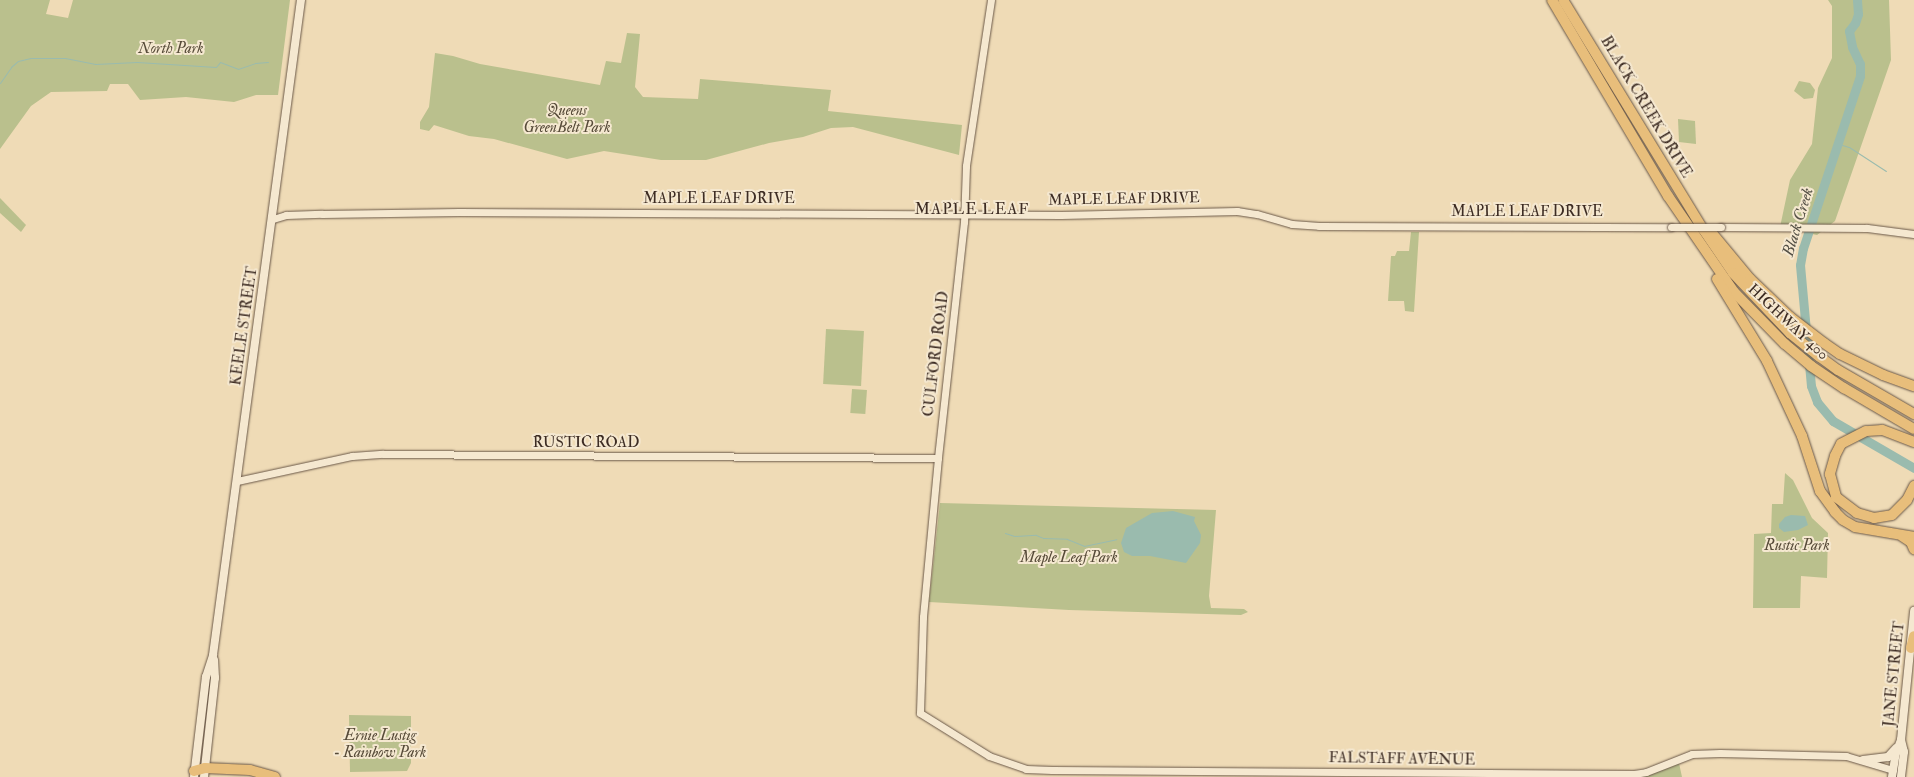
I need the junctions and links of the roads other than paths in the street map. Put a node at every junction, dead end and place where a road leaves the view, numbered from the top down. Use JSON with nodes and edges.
{"nodes":[{"id":1,"x":301,"y":0,"type":"edge"},
{"id":2,"x":991,"y":0,"type":"edge"},
{"id":3,"x":1552,"y":0,"type":"edge"},
{"id":4,"x":1563,"y":0,"type":"edge"},
{"id":5,"x":964,"y":214,"type":"junction"},
{"id":6,"x":1695,"y":218,"type":"junction"},
{"id":7,"x":273,"y":220,"type":"junction"},
{"id":8,"x":1703,"y":229,"type":"joint"},
{"id":9,"x":1691,"y":233,"type":"junction"},
{"id":10,"x":1914,"y":234,"type":"edge"},
{"id":11,"x":1909,"y":381,"type":"edge"},
{"id":12,"x":1914,"y":386,"type":"edge"},
{"id":13,"x":1914,"y":414,"type":"edge"},
{"id":14,"x":1914,"y":429,"type":"edge"},
{"id":15,"x":1914,"y":442,"type":"edge"},
{"id":16,"x":938,"y":458,"type":"junction"},
{"id":17,"x":237,"y":481,"type":"junction"},
{"id":18,"x":1914,"y":486,"type":"edge"},
{"id":19,"x":1901,"y":535,"type":"junction"},
{"id":20,"x":1914,"y":537,"type":"edge"},
{"id":21,"x":1914,"y":549,"type":"edge"},
{"id":22,"x":1914,"y":611,"type":"edge"},
{"id":23,"x":1914,"y":636,"type":"edge"},
{"id":24,"x":1911,"y":648,"type":"junction"},
{"id":25,"x":213,"y":655,"type":"junction"},
{"id":26,"x":920,"y":713,"type":"joint"},
{"id":27,"x":1901,"y":740,"type":"junction"},
{"id":28,"x":1863,"y":760,"type":"junction"},
{"id":29,"x":204,"y":772,"type":"edge"},
{"id":30,"x":1892,"y":773,"type":"edge"},
{"id":31,"x":194,"y":774,"type":"edge"},
{"id":32,"x":275,"y":777,"type":"edge"},
{"id":33,"x":1902,"y":777,"type":"edge"}],
"edges":[{"from":1,"to":7,"type":"main road","name":"KEELE STREET"},
{"from":2,"to":5,"type":"street","name":"CULFORD ROAD"},
{"from":3,"to":9,"type":"highway","name":"BLACK CREEK DRIVE"},
{"from":4,"to":6,"type":"highway","name":"BLACK CREEK DRIVE"},
{"from":5,"to":7,"type":"street","name":"MAPLE LEAF DRIVE"},
{"from":5,"to":10,"type":"street","name":"MAPLE LEAF DRIVE","bridge":true},
{"from":5,"to":16,"type":"street","name":"CULFORD ROAD"},
{"from":6,"to":8,"type":"highway","name":"BLACK CREEK DRIVE"},
{"from":6,"to":11,"type":"highway"},
{"from":7,"to":17,"type":"main road","name":"KEELE STREET"},
{"from":8,"to":13,"type":"highway","name":"HIGHWAY 400"},
{"from":9,"to":14,"type":"highway","name":"HIGHWAY 400"},
{"from":9,"to":19,"type":"highway"},
{"from":11,"to":12,"type":"highway"},
{"from":15,"to":18,"type":"highway"},
{"from":16,"to":17,"type":"street","name":"RUSTIC ROAD"},
{"from":16,"to":26,"type":"street","name":"CULFORD ROAD"},
{"from":17,"to":25,"type":"main road","name":"KEELE STREET"},
{"from":19,"to":20,"type":"highway"},
{"from":19,"to":21,"type":"highway"},
{"from":22,"to":24,"type":"main road","name":"JANE STREET"},
{"from":23,"to":24,"type":"highway"},
{"from":24,"to":27,"type":"main road","name":"JANE STREET"},
{"from":25,"to":29,"type":"main road","name":"KEELE STREET"},
{"from":25,"to":31,"type":"main road","name":"KEELE STREET"},
{"from":26,"to":28,"type":"street","name":"FALSTAFF AVENUE"},
{"from":27,"to":28,"type":"main road"},
{"from":27,"to":30,"type":"main road","name":"JANE STREET"},
{"from":27,"to":33,"type":"main road","name":"JANE STREET"},
{"from":28,"to":30,"type":"street","name":"FALSTAFF AVENUE"},
{"from":29,"to":31,"type":"highway"},
{"from":29,"to":32,"type":"highway"}]}
